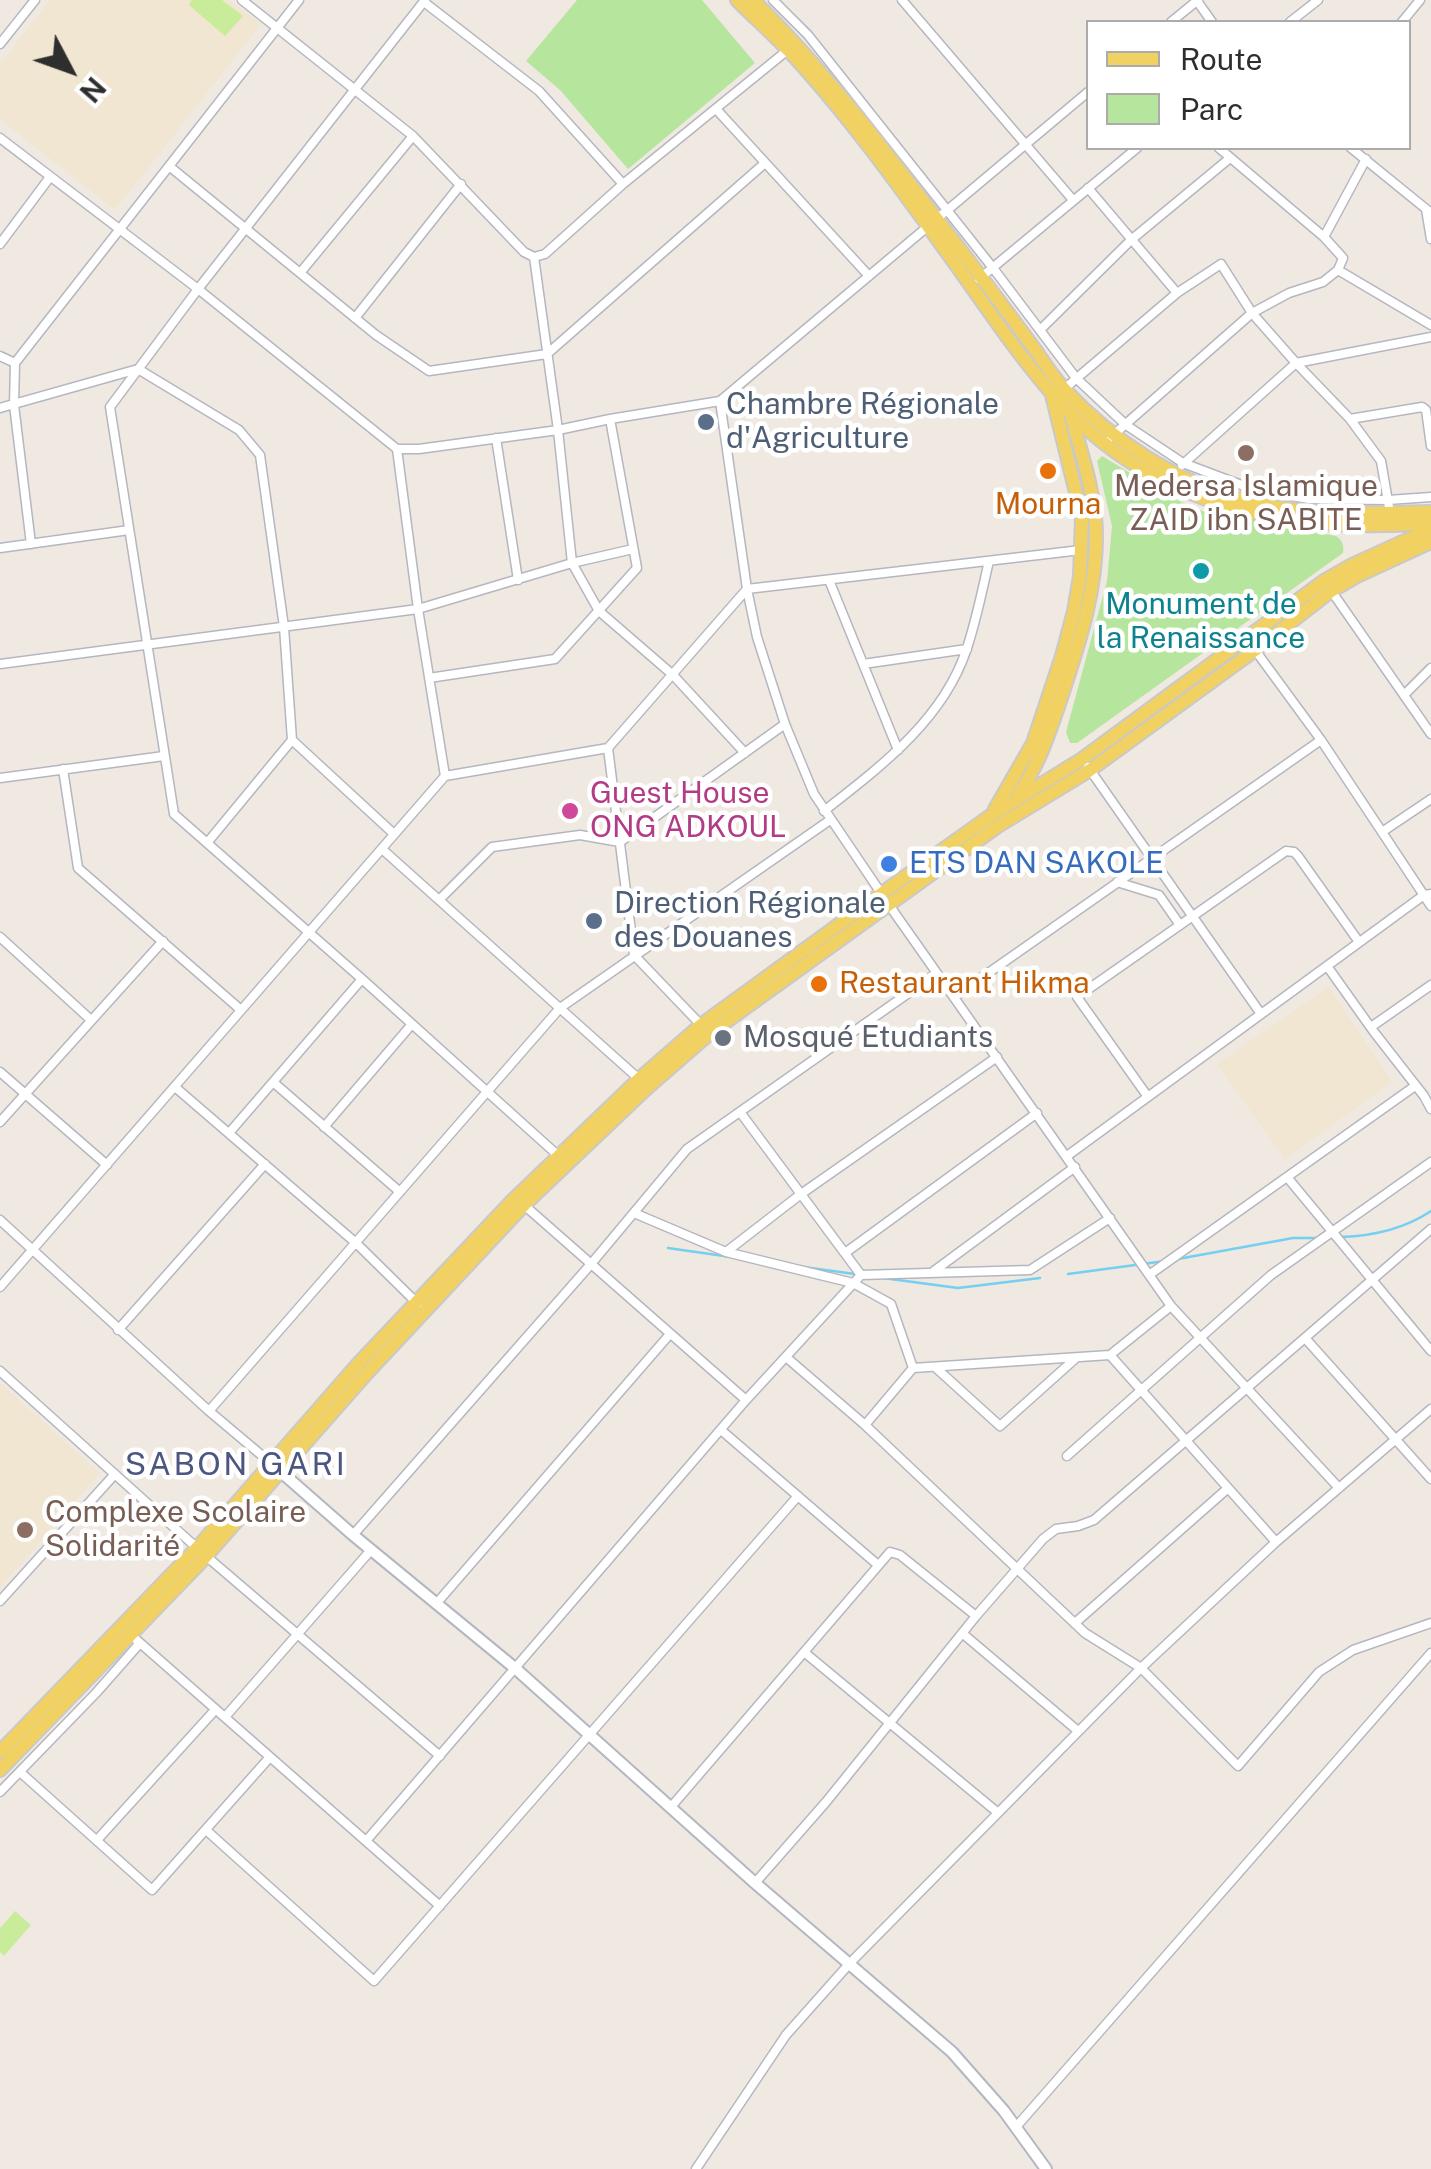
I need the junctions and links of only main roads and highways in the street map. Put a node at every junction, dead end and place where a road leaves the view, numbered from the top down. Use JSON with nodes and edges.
{"nodes":[{"id":1,"x":736,"y":0,"type":"edge"},
{"id":2,"x":753,"y":0,"type":"edge"},
{"id":3,"x":793,"y":47,"type":"junction"},
{"id":4,"x":1058,"y":390,"type":"junction"},
{"id":5,"x":1070,"y":411,"type":"junction"},
{"id":6,"x":1109,"y":439,"type":"junction"},
{"id":7,"x":1176,"y":473,"type":"junction"},
{"id":8,"x":1431,"y":512,"type":"edge"},
{"id":9,"x":1431,"y":526,"type":"edge"},
{"id":10,"x":1431,"y":542,"type":"edge"},
{"id":11,"x":1088,"y":549,"type":"junction"},
{"id":12,"x":1328,"y":586,"type":"junction"},
{"id":13,"x":1034,"y":754,"type":"junction"},
{"id":14,"x":1086,"y":764,"type":"junction"},
{"id":15,"x":1068,"y":768,"type":"junction"},
{"id":16,"x":1012,"y":802,"type":"junction"},
{"id":17,"x":995,"y":820,"type":"junction"},
{"id":18,"x":884,"y":899,"type":"junction"},
{"id":19,"x":705,"y":1030,"type":"junction"},
{"id":20,"x":562,"y":1159,"type":"junction"},
{"id":21,"x":496,"y":1228,"type":"junction"},
{"id":22,"x":202,"y":1552,"type":"junction"},
{"id":23,"x":90,"y":1670,"type":"junction"},
{"id":24,"x":0,"y":1752,"type":"edge"},
{"id":25,"x":0,"y":1770,"type":"edge"}],
"edges":[{"from":1,"to":3,"type":"main road"},
{"from":2,"to":3,"type":"main road"},
{"from":3,"to":4,"type":"main road"},
{"from":4,"to":5,"type":"main road"},
{"from":4,"to":6,"type":"main road"},
{"from":4,"to":11,"type":"main road"},
{"from":5,"to":6,"type":"main road"},
{"from":5,"to":11,"type":"main road"},
{"from":6,"to":7,"type":"main road"},
{"from":7,"to":8,"type":"main road"},
{"from":7,"to":9,"type":"main road"},
{"from":9,"to":12,"type":"main road"},
{"from":10,"to":12,"type":"main road"},
{"from":11,"to":13,"type":"main road"},
{"from":12,"to":14,"type":"main road"},
{"from":13,"to":15,"type":"main road"},
{"from":13,"to":16,"type":"main road"},
{"from":13,"to":17,"type":"main road"},
{"from":14,"to":15,"type":"main road"},
{"from":14,"to":17,"type":"main road"},
{"from":15,"to":16,"type":"main road"},
{"from":16,"to":17,"type":"main road"},
{"from":17,"to":18,"type":"main road"},
{"from":17,"to":18,"type":"main road"},
{"from":18,"to":19,"type":"main road"},
{"from":19,"to":20,"type":"main road"},
{"from":19,"to":20,"type":"main road"},
{"from":20,"to":21,"type":"main road"},
{"from":20,"to":21,"type":"main road"},
{"from":21,"to":22,"type":"main road"},
{"from":22,"to":23,"type":"main road"},
{"from":22,"to":23,"type":"main road"},
{"from":23,"to":24,"type":"main road"},
{"from":23,"to":25,"type":"main road"}]}
